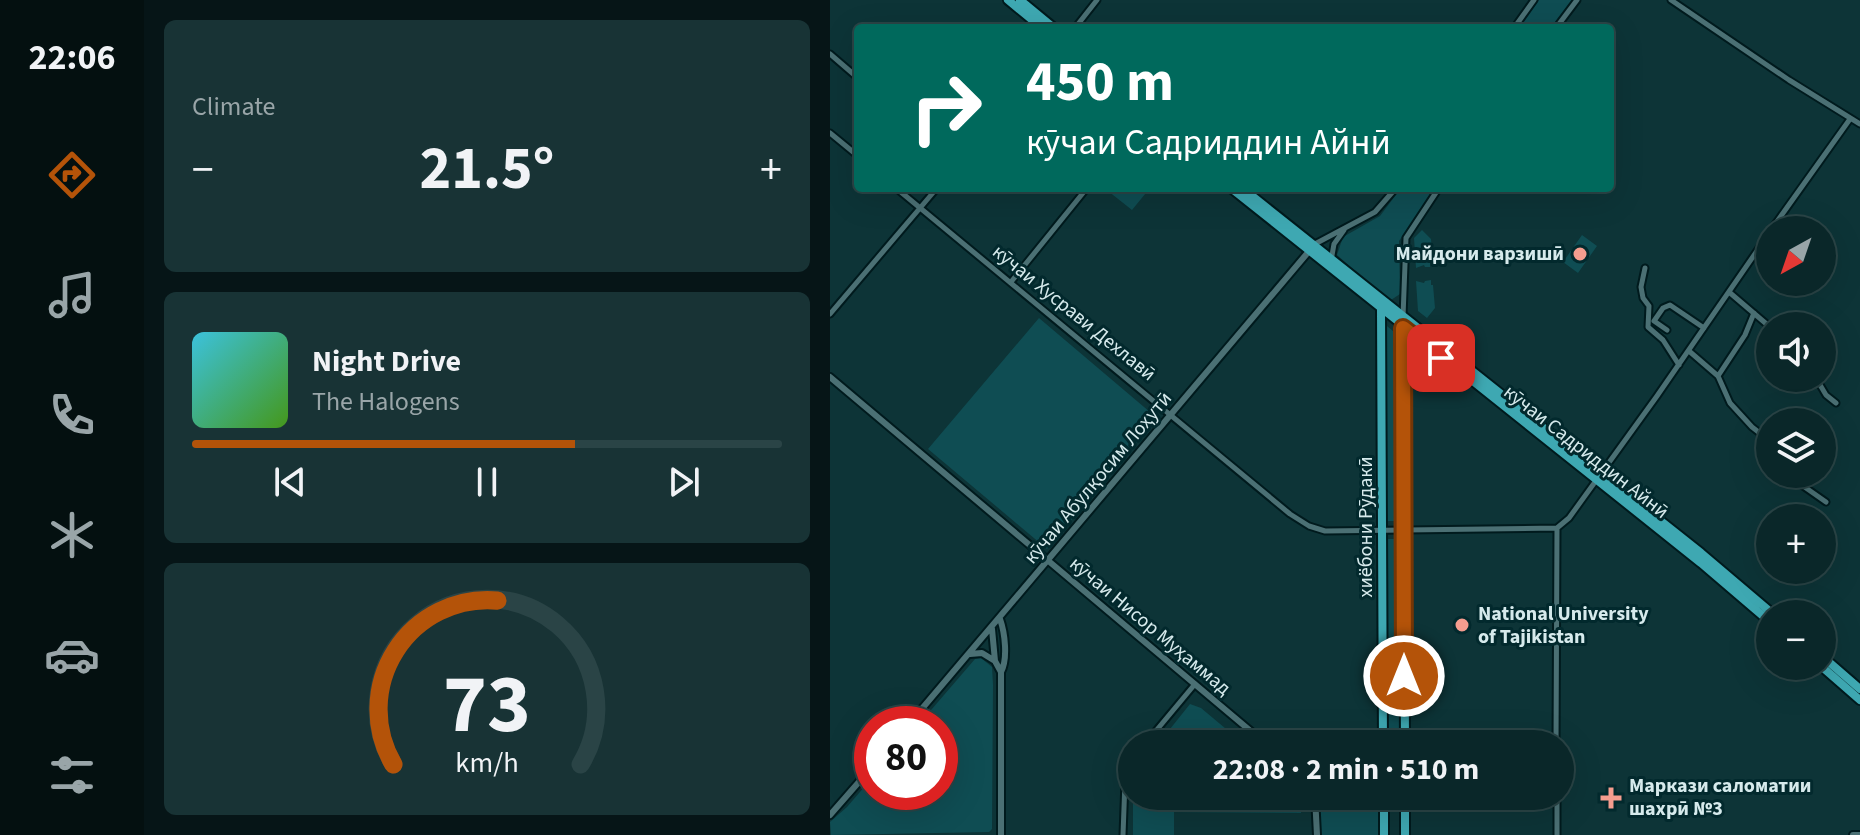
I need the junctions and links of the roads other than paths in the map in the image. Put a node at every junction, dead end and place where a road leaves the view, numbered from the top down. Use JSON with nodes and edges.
{"nodes":[{"id":1,"x":1008,"y":0,"type":"edge"},
{"id":2,"x":1020,"y":0,"type":"edge"},
{"id":3,"x":1097,"y":0,"type":"edge"},
{"id":4,"x":1534,"y":0,"type":"edge"},
{"id":5,"x":1577,"y":0,"type":"edge"},
{"id":6,"x":1671,"y":0,"type":"edge"},
{"id":7,"x":1037,"y":24,"type":"edge"},
{"id":8,"x":1049,"y":24,"type":"edge"},
{"id":9,"x":1078,"y":24,"type":"edge"},
{"id":10,"x":1517,"y":24,"type":"edge"},
{"id":11,"x":1559,"y":24,"type":"edge"},
{"id":12,"x":830,"y":54,"type":"edge"},
{"id":13,"x":854,"y":75,"type":"edge"},
{"id":14,"x":1850,"y":119,"type":"junction"},
{"id":15,"x":1860,"y":124,"type":"edge"},
{"id":16,"x":830,"y":133,"type":"edge"},
{"id":17,"x":854,"y":153,"type":"edge"},
{"id":18,"x":901,"y":192,"type":"edge"},
{"id":19,"x":934,"y":192,"type":"edge"},
{"id":20,"x":1084,"y":192,"type":"edge"},
{"id":21,"x":1237,"y":192,"type":"edge"},
{"id":22,"x":1246,"y":192,"type":"edge"},
{"id":23,"x":1392,"y":192,"type":"edge"},
{"id":24,"x":1436,"y":192,"type":"edge"},
{"id":25,"x":920,"y":208,"type":"junction"},
{"id":26,"x":1782,"y":216,"type":"edge"},
{"id":27,"x":1272,"y":217,"type":"junction"},
{"id":28,"x":1345,"y":230,"type":"junction"},
{"id":29,"x":1311,"y":248,"type":"junction"},
{"id":30,"x":1756,"y":253,"type":"edge"},
{"id":31,"x":1331,"y":264,"type":"junction"},
{"id":32,"x":1645,"y":268,"type":"dead end"},
{"id":33,"x":1011,"y":282,"type":"junction"},
{"id":34,"x":1729,"y":292,"type":"junction"},
{"id":35,"x":1381,"y":310,"type":"junction"},
{"id":36,"x":1754,"y":313,"type":"joint"},
{"id":37,"x":830,"y":314,"type":"edge"},
{"id":38,"x":1403,"y":318,"type":"junction"},
{"id":39,"x":1403,"y":328,"type":"junction"},
{"id":40,"x":1704,"y":328,"type":"junction"},
{"id":41,"x":1667,"y":330,"type":"dead end"},
{"id":42,"x":1689,"y":350,"type":"junction"},
{"id":43,"x":1679,"y":365,"type":"junction"},
{"id":44,"x":1718,"y":376,"type":"junction"},
{"id":45,"x":830,"y":377,"type":"edge"},
{"id":46,"x":1491,"y":392,"type":"junction"},
{"id":47,"x":1824,"y":392,"type":"edge"},
{"id":48,"x":1836,"y":403,"type":"dead end"},
{"id":49,"x":1172,"y":414,"type":"junction"},
{"id":50,"x":1756,"y":430,"type":"edge"},
{"id":51,"x":1598,"y":477,"type":"junction"},
{"id":52,"x":1806,"y":488,"type":"edge"},
{"id":53,"x":1826,"y":502,"type":"dead end"},
{"id":54,"x":1557,"y":528,"type":"junction"},
{"id":55,"x":1404,"y":529,"type":"junction"},
{"id":56,"x":1382,"y":530,"type":"junction"},
{"id":57,"x":1049,"y":561,"type":"junction"},
{"id":58,"x":1720,"y":574,"type":"junction"},
{"id":59,"x":1756,"y":601,"type":"edge"},
{"id":60,"x":1756,"y":609,"type":"edge"},
{"id":61,"x":1000,"y":619,"type":"junction"},
{"id":62,"x":992,"y":629,"type":"junction"},
{"id":63,"x":970,"y":654,"type":"junction"},
{"id":64,"x":995,"y":661,"type":"junction"},
{"id":65,"x":1836,"y":668,"type":"edge"},
{"id":66,"x":1001,"y":672,"type":"junction"},
{"id":67,"x":1836,"y":679,"type":"edge"},
{"id":68,"x":1195,"y":684,"type":"junction"},
{"id":69,"x":1860,"y":689,"type":"edge"},
{"id":70,"x":1860,"y":700,"type":"edge"},
{"id":71,"x":925,"y":706,"type":"edge"},
{"id":72,"x":1157,"y":730,"type":"edge"},
{"id":73,"x":1249,"y":730,"type":"edge"},
{"id":74,"x":1383,"y":730,"type":"edge"},
{"id":75,"x":1405,"y":730,"type":"edge"},
{"id":76,"x":1556,"y":730,"type":"edge"},
{"id":77,"x":854,"y":788,"type":"edge"},
{"id":78,"x":1124,"y":810,"type":"edge"},
{"id":79,"x":1317,"y":810,"type":"edge"},
{"id":80,"x":1384,"y":810,"type":"edge"},
{"id":81,"x":1405,"y":810,"type":"edge"},
{"id":82,"x":1557,"y":810,"type":"edge"},
{"id":83,"x":830,"y":815,"type":"edge"},
{"id":84,"x":1001,"y":835,"type":"edge"},
{"id":85,"x":1123,"y":835,"type":"edge"},
{"id":86,"x":1317,"y":835,"type":"edge"},
{"id":87,"x":1384,"y":835,"type":"edge"},
{"id":88,"x":1405,"y":835,"type":"edge"},
{"id":89,"x":1557,"y":835,"type":"edge"},
{"id":90,"x":1853,"y":835,"type":"edge"},
{"id":91,"x":1860,"y":835,"type":"edge"}],
"edges":[{"from":1,"to":7,"type":"highway"},
{"from":2,"to":8,"type":"highway"},
{"from":3,"to":9,"type":"street"},
{"from":4,"to":10,"type":"street"},
{"from":5,"to":11,"type":"street"},
{"from":6,"to":14,"type":"street"},
{"from":12,"to":13,"type":"street"},
{"from":14,"to":15,"type":"street"},
{"from":14,"to":26,"type":"street"},
{"from":16,"to":17,"type":"street"},
{"from":18,"to":25,"type":"street","name":"кӯчаи Хусрави Дехлавӣ"},
{"from":19,"to":25,"type":"street"},
{"from":20,"to":33,"type":"street"},
{"from":21,"to":27,"type":"highway","name":"кӯчаи Садриддин Айнӣ"},
{"from":22,"to":27,"type":"highway","name":"кӯчаи Садриддин Айнӣ"},
{"from":23,"to":28,"type":"street"},
{"from":24,"to":38,"type":"street"},
{"from":25,"to":33,"type":"street","name":"кӯчаи Хусрави Дехлавӣ"},
{"from":25,"to":37,"type":"street"},
{"from":27,"to":29,"type":"highway","name":"кӯчаи Садриддин Айнӣ"},
{"from":28,"to":29,"type":"street"},
{"from":28,"to":31,"type":"street"},
{"from":29,"to":31,"type":"highway","name":"кӯчаи Садриддин Айнӣ"},
{"from":29,"to":49,"type":"street","name":"кӯчаи Абулқосим Лоҳутӣ"},
{"from":30,"to":34,"type":"street"},
{"from":31,"to":35,"type":"highway","name":"кӯчаи Садриддин Айнӣ"},
{"from":31,"to":38,"type":"highway","name":"кӯчаи Садриддин Айнӣ"},
{"from":32,"to":43,"type":"street"},
{"from":33,"to":49,"type":"street","name":"кӯчаи Хусрави Дехлавӣ"},
{"from":34,"to":36,"type":"street"},
{"from":34,"to":40,"type":"street"},
{"from":35,"to":39,"type":"highway","name":"кӯчаи Садриддин Айнӣ"},
{"from":35,"to":56,"type":"highway","name":"хиёбони Рӯдакӣ"},
{"from":36,"to":44,"type":"street"},
{"from":38,"to":39,"type":"highway"},
{"from":38,"to":46,"type":"highway","name":"кӯчаи Садриддин Айнӣ"},
{"from":39,"to":46,"type":"highway","name":"кӯчаи Садриддин Айнӣ"},
{"from":39,"to":55,"type":"highway"},
{"from":40,"to":41,"type":"street"},
{"from":40,"to":42,"type":"street"},
{"from":42,"to":43,"type":"street"},
{"from":42,"to":44,"type":"street"},
{"from":43,"to":51,"type":"street"},
{"from":44,"to":50,"type":"street"},
{"from":45,"to":57,"type":"street","name":"кӯчаи Нисор Муҳаммад"},
{"from":46,"to":51,"type":"highway","name":"кӯчаи Садриддин Айнӣ"},
{"from":47,"to":48,"type":"street"},
{"from":49,"to":56,"type":"street","name":"кӯчаи Хусрави Дехлавӣ"},
{"from":49,"to":57,"type":"street","name":"кӯчаи Абулқосим Лоҳутӣ"},
{"from":51,"to":54,"type":"street"},
{"from":51,"to":58,"type":"highway","name":"кӯчаи Садриддин Айнӣ"},
{"from":52,"to":53,"type":"street"},
{"from":54,"to":55,"type":"street"},
{"from":54,"to":76,"type":"street"},
{"from":55,"to":56,"type":"street"},
{"from":55,"to":75,"type":"highway"},
{"from":56,"to":74,"type":"highway","name":"хиёбони Рӯдакӣ"},
{"from":57,"to":61,"type":"street","name":"кӯчаи Абулқосим Лоҳутӣ"},
{"from":57,"to":68,"type":"street","name":"кӯчаи Нисор Муҳаммад"},
{"from":58,"to":59,"type":"highway","name":"кӯчаи Садриддин Айнӣ"},
{"from":58,"to":60,"type":"highway","name":"кӯчаи Садриддин Айнӣ"},
{"from":61,"to":62,"type":"street","name":"кӯчаи Абулқосим Лоҳутӣ"},
{"from":61,"to":66,"type":"street"},
{"from":62,"to":63,"type":"street","name":"кӯчаи Абулқосим Лоҳутӣ"},
{"from":62,"to":64,"type":"street"},
{"from":63,"to":64,"type":"street"},
{"from":63,"to":71,"type":"street","name":"кӯчаи Абулқосим Лоҳутӣ"},
{"from":64,"to":66,"type":"street"},
{"from":65,"to":69,"type":"highway"},
{"from":66,"to":84,"type":"street"},
{"from":67,"to":70,"type":"highway"},
{"from":68,"to":72,"type":"street"},
{"from":68,"to":73,"type":"street","name":"кӯчаи Нисор Муҳаммад"},
{"from":77,"to":83,"type":"street"},
{"from":78,"to":85,"type":"street"},
{"from":79,"to":86,"type":"street"},
{"from":80,"to":87,"type":"highway"},
{"from":81,"to":88,"type":"highway"},
{"from":82,"to":89,"type":"street"},
{"from":90,"to":91,"type":"street"}]}
